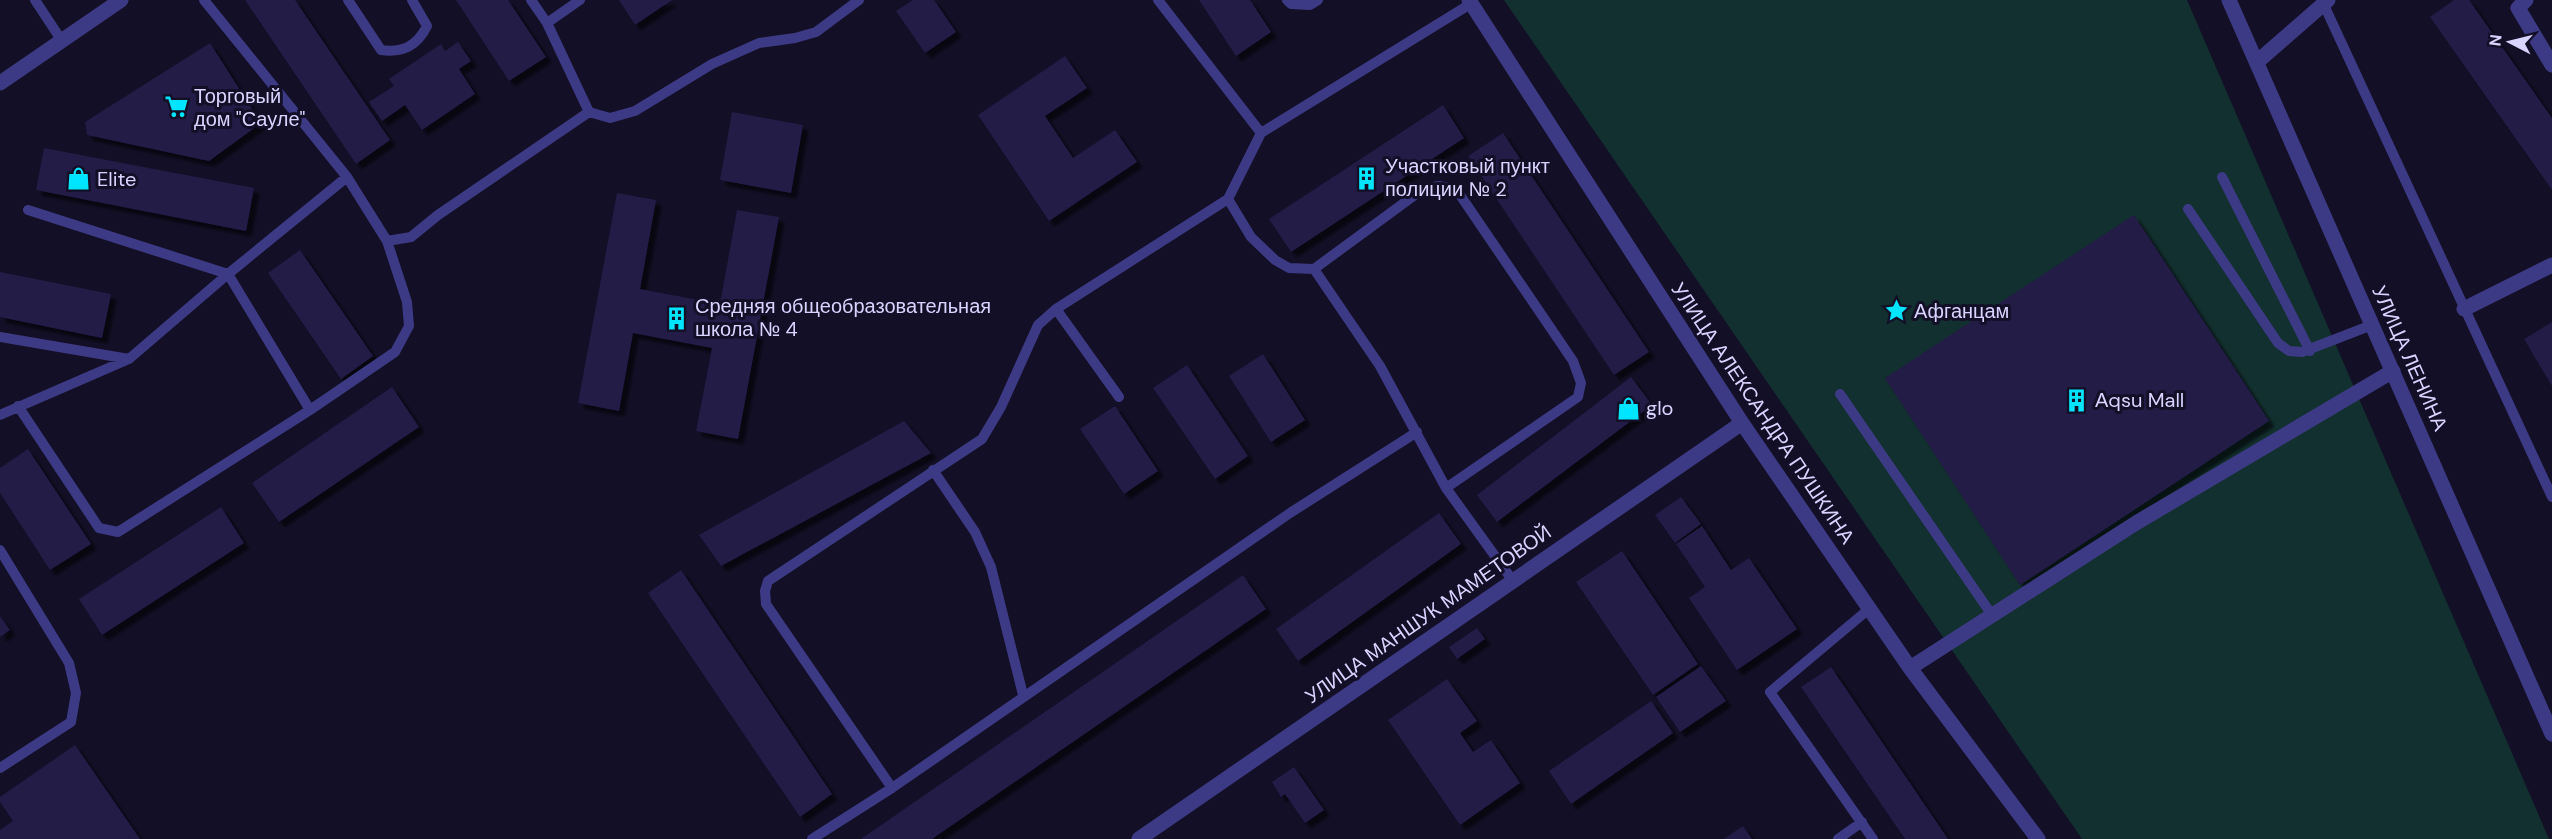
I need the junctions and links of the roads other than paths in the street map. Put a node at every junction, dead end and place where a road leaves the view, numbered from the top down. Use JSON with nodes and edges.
{"nodes":[{"id":1,"x":35,"y":0,"type":"edge"},
{"id":2,"x":121,"y":0,"type":"edge"},
{"id":3,"x":204,"y":0,"type":"edge"},
{"id":4,"x":348,"y":0,"type":"edge"},
{"id":5,"x":412,"y":0,"type":"edge"},
{"id":6,"x":531,"y":0,"type":"edge"},
{"id":7,"x":580,"y":0,"type":"edge"},
{"id":8,"x":859,"y":0,"type":"edge"},
{"id":9,"x":1158,"y":0,"type":"edge"},
{"id":10,"x":1287,"y":0,"type":"edge"},
{"id":11,"x":1318,"y":0,"type":"edge"},
{"id":12,"x":2229,"y":0,"type":"edge"},
{"id":13,"x":2526,"y":0,"type":"edge"},
{"id":14,"x":1471,"y":2,"type":"edge"},
{"id":15,"x":2326,"y":2,"type":"edge"},
{"id":16,"x":547,"y":23,"type":"junction"},
{"id":17,"x":62,"y":41,"type":"junction"},
{"id":18,"x":2257,"y":62,"type":"junction"},
{"id":19,"x":2552,"y":65,"type":"edge"},
{"id":20,"x":0,"y":83,"type":"edge"},
{"id":21,"x":589,"y":112,"type":"junction"},
{"id":22,"x":1261,"y":134,"type":"junction"},
{"id":23,"x":347,"y":177,"type":"junction"},
{"id":24,"x":2222,"y":177,"type":"dead end"},
{"id":25,"x":1227,"y":199,"type":"junction"},
{"id":26,"x":2188,"y":209,"type":"dead end"},
{"id":27,"x":28,"y":210,"type":"dead end"},
{"id":28,"x":387,"y":241,"type":"junction"},
{"id":29,"x":2552,"y":265,"type":"edge"},
{"id":30,"x":1314,"y":269,"type":"junction"},
{"id":31,"x":228,"y":274,"type":"junction"},
{"id":32,"x":1056,"y":309,"type":"junction"},
{"id":33,"x":2464,"y":309,"type":"junction"},
{"id":34,"x":2372,"y":325,"type":"junction"},
{"id":35,"x":0,"y":337,"type":"edge"},
{"id":36,"x":2310,"y":351,"type":"junction"},
{"id":37,"x":129,"y":359,"type":"junction"},
{"id":38,"x":2393,"y":371,"type":"junction"},
{"id":39,"x":1840,"y":394,"type":"dead end"},
{"id":40,"x":1119,"y":397,"type":"dead end"},
{"id":41,"x":18,"y":406,"type":"junction"},
{"id":42,"x":310,"y":410,"type":"junction"},
{"id":43,"x":0,"y":415,"type":"edge"},
{"id":44,"x":1742,"y":423,"type":"junction"},
{"id":45,"x":1417,"y":432,"type":"junction"},
{"id":46,"x":933,"y":470,"type":"junction"},
{"id":47,"x":1446,"y":488,"type":"junction"},
{"id":48,"x":2552,"y":497,"type":"edge"},
{"id":49,"x":0,"y":550,"type":"edge"},
{"id":50,"x":1513,"y":580,"type":"junction"},
{"id":51,"x":1869,"y":609,"type":"junction"},
{"id":52,"x":1992,"y":615,"type":"junction"},
{"id":53,"x":1910,"y":668,"type":"junction"},
{"id":54,"x":1023,"y":695,"type":"junction"},
{"id":55,"x":2552,"y":734,"type":"edge"},
{"id":56,"x":0,"y":768,"type":"edge"},
{"id":57,"x":892,"y":788,"type":"junction"},
{"id":58,"x":1862,"y":822,"type":"junction"},
{"id":59,"x":812,"y":839,"type":"edge"},
{"id":60,"x":1139,"y":839,"type":"edge"},
{"id":61,"x":1838,"y":839,"type":"edge"},
{"id":62,"x":1874,"y":839,"type":"edge"},
{"id":63,"x":2038,"y":839,"type":"edge"}],
"edges":[{"from":1,"to":17,"type":"lane"},
{"from":2,"to":17,"type":"street"},
{"from":3,"to":23,"type":"lane"},
{"from":4,"to":5,"type":"lane"},
{"from":6,"to":16,"type":"lane"},
{"from":7,"to":16,"type":"lane"},
{"from":8,"to":21,"type":"lane"},
{"from":9,"to":22,"type":"lane"},
{"from":10,"to":11,"type":"lane"},
{"from":12,"to":18,"type":"street","name":"УЛИЦА ЛЕНИНА"},
{"from":13,"to":19,"type":"street"},
{"from":14,"to":22,"type":"lane"},
{"from":14,"to":44,"type":"street","name":"УЛИЦА АЛЕКСАНДРА ПУШКИНА"},
{"from":15,"to":18,"type":"street"},
{"from":15,"to":33,"type":"lane"},
{"from":16,"to":21,"type":"lane"},
{"from":17,"to":20,"type":"street"},
{"from":18,"to":34,"type":"street","name":"УЛИЦА ЛЕНИНА"},
{"from":21,"to":28,"type":"lane"},
{"from":22,"to":25,"type":"lane"},
{"from":23,"to":28,"type":"lane"},
{"from":23,"to":31,"type":"lane"},
{"from":24,"to":36,"type":"lane"},
{"from":25,"to":30,"type":"lane"},
{"from":25,"to":32,"type":"lane"},
{"from":26,"to":36,"type":"lane"},
{"from":27,"to":31,"type":"lane"},
{"from":28,"to":42,"type":"lane"},
{"from":29,"to":33,"type":"street"},
{"from":30,"to":45,"type":"lane"},
{"from":30,"to":47,"type":"lane"},
{"from":31,"to":37,"type":"lane"},
{"from":31,"to":42,"type":"lane"},
{"from":32,"to":40,"type":"lane"},
{"from":32,"to":46,"type":"lane"},
{"from":33,"to":48,"type":"lane"},
{"from":34,"to":36,"type":"lane"},
{"from":34,"to":38,"type":"street","name":"УЛИЦА ЛЕНИНА"},
{"from":35,"to":37,"type":"lane"},
{"from":37,"to":41,"type":"lane"},
{"from":38,"to":52,"type":"street"},
{"from":38,"to":55,"type":"street","name":"УЛИЦА ЛЕНИНА"},
{"from":39,"to":52,"type":"lane"},
{"from":41,"to":42,"type":"lane"},
{"from":41,"to":43,"type":"lane"},
{"from":44,"to":50,"type":"street","name":"УЛИЦА МАНШУК МАМЕТОВОЙ"},
{"from":44,"to":51,"type":"street","name":"УЛИЦА АЛЕКСАНДРА ПУШКИНА"},
{"from":45,"to":47,"type":"lane"},
{"from":45,"to":54,"type":"lane"},
{"from":46,"to":54,"type":"lane"},
{"from":46,"to":57,"type":"lane"},
{"from":47,"to":50,"type":"lane"},
{"from":49,"to":56,"type":"lane"},
{"from":50,"to":60,"type":"street","name":"УЛИЦА МАНШУК МАМЕТОВОЙ"},
{"from":51,"to":53,"type":"street","name":"УЛИЦА АЛЕКСАНДРА ПУШКИНА"},
{"from":51,"to":58,"type":"lane"},
{"from":52,"to":53,"type":"street"},
{"from":53,"to":63,"type":"street","name":"УЛИЦА АЛЕКСАНДРА ПУШКИНА"},
{"from":54,"to":57,"type":"lane"},
{"from":57,"to":59,"type":"lane"},
{"from":58,"to":61,"type":"lane"},
{"from":58,"to":62,"type":"lane"}]}
